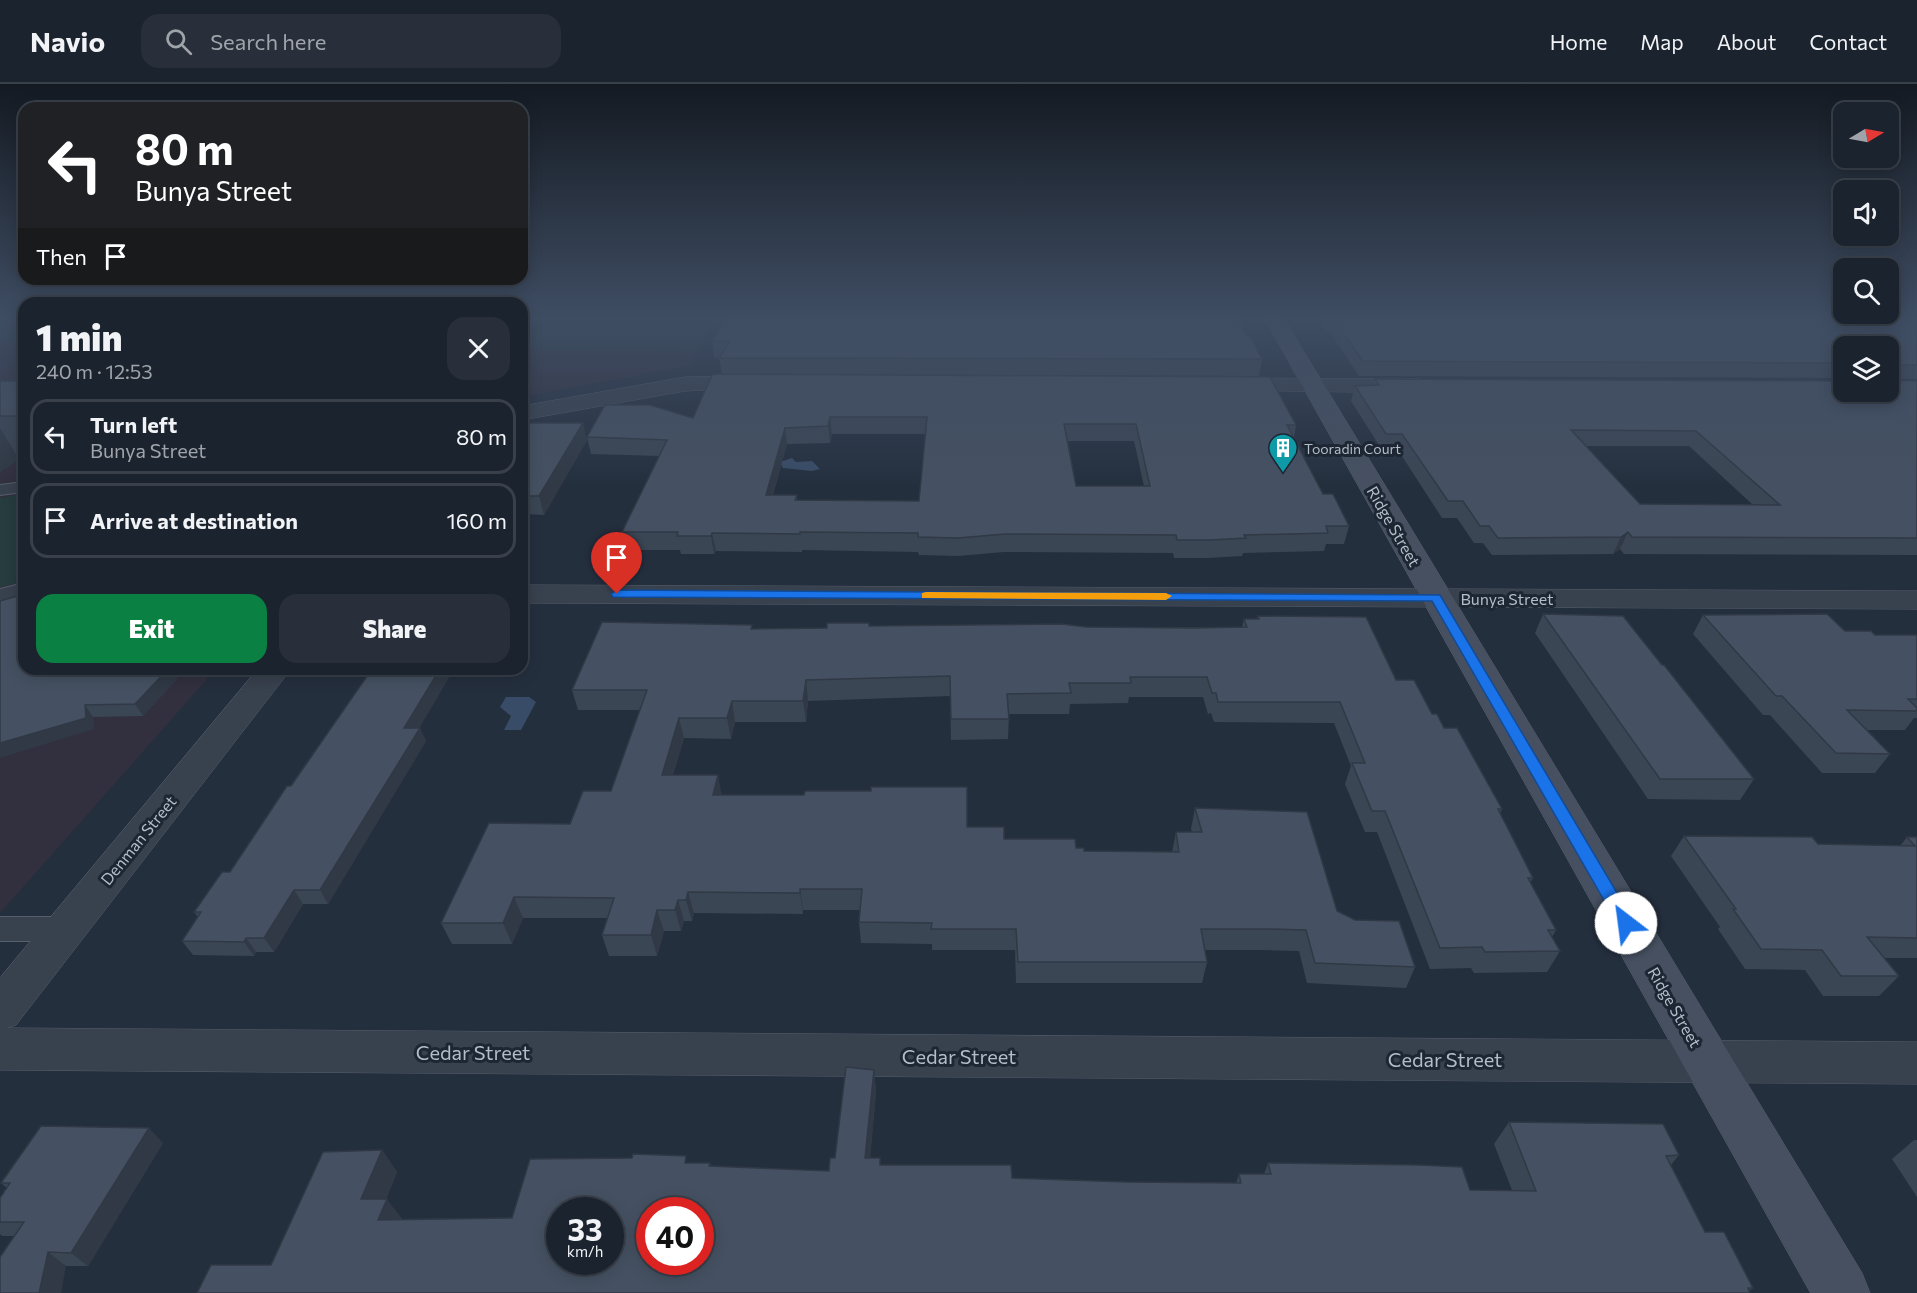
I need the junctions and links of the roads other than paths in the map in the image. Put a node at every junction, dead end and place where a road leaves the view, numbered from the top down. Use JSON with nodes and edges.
{"nodes":[{"id":1,"x":1305,"y":373,"type":"edge"},
{"id":2,"x":780,"y":383,"type":"edge"},
{"id":3,"x":1209,"y":385,"type":"edge"},
{"id":4,"x":1312,"y":386,"type":"junction"},
{"id":5,"x":1440,"y":386,"type":"edge"},
{"id":6,"x":528,"y":413,"type":"edge"},
{"id":7,"x":18,"y":488,"type":"edge"},
{"id":8,"x":0,"y":490,"type":"edge"},
{"id":9,"x":18,"y":590,"type":"edge"},
{"id":10,"x":528,"y":594,"type":"edge"},
{"id":11,"x":0,"y":595,"type":"edge"},
{"id":12,"x":1436,"y":597,"type":"junction"},
{"id":13,"x":1917,"y":600,"type":"edge"},
{"id":14,"x":271,"y":675,"type":"edge"},
{"id":15,"x":0,"y":929,"type":"edge"},
{"id":16,"x":66,"y":929,"type":"junction"},
{"id":17,"x":0,"y":1011,"type":"edge"},
{"id":18,"x":0,"y":1049,"type":"edge"},
{"id":19,"x":1707,"y":1061,"type":"junction"},
{"id":20,"x":1917,"y":1063,"type":"edge"},
{"id":21,"x":1842,"y":1293,"type":"edge"}],
"edges":[{"from":1,"to":4,"type":"street","name":"Ridge Street"},
{"from":2,"to":6,"type":"street"},
{"from":3,"to":4,"type":"street"},
{"from":4,"to":5,"type":"street"},
{"from":4,"to":12,"type":"street","name":"Ridge Street"},
{"from":7,"to":8,"type":"lane"},
{"from":9,"to":11,"type":"lane"},
{"from":10,"to":12,"type":"street","name":"Bunya Street"},
{"from":12,"to":13,"type":"street","name":"Bunya Street"},
{"from":12,"to":19,"type":"street","name":"Ridge Street"},
{"from":14,"to":16,"type":"street","name":"Denman Street"},
{"from":15,"to":16,"type":"lane"},
{"from":16,"to":17,"type":"street","name":"Denman Street"},
{"from":18,"to":19,"type":"street","name":"Cedar Street"},
{"from":19,"to":20,"type":"street","name":"Cedar Street"},
{"from":19,"to":21,"type":"street","name":"Ridge Street"}]}
